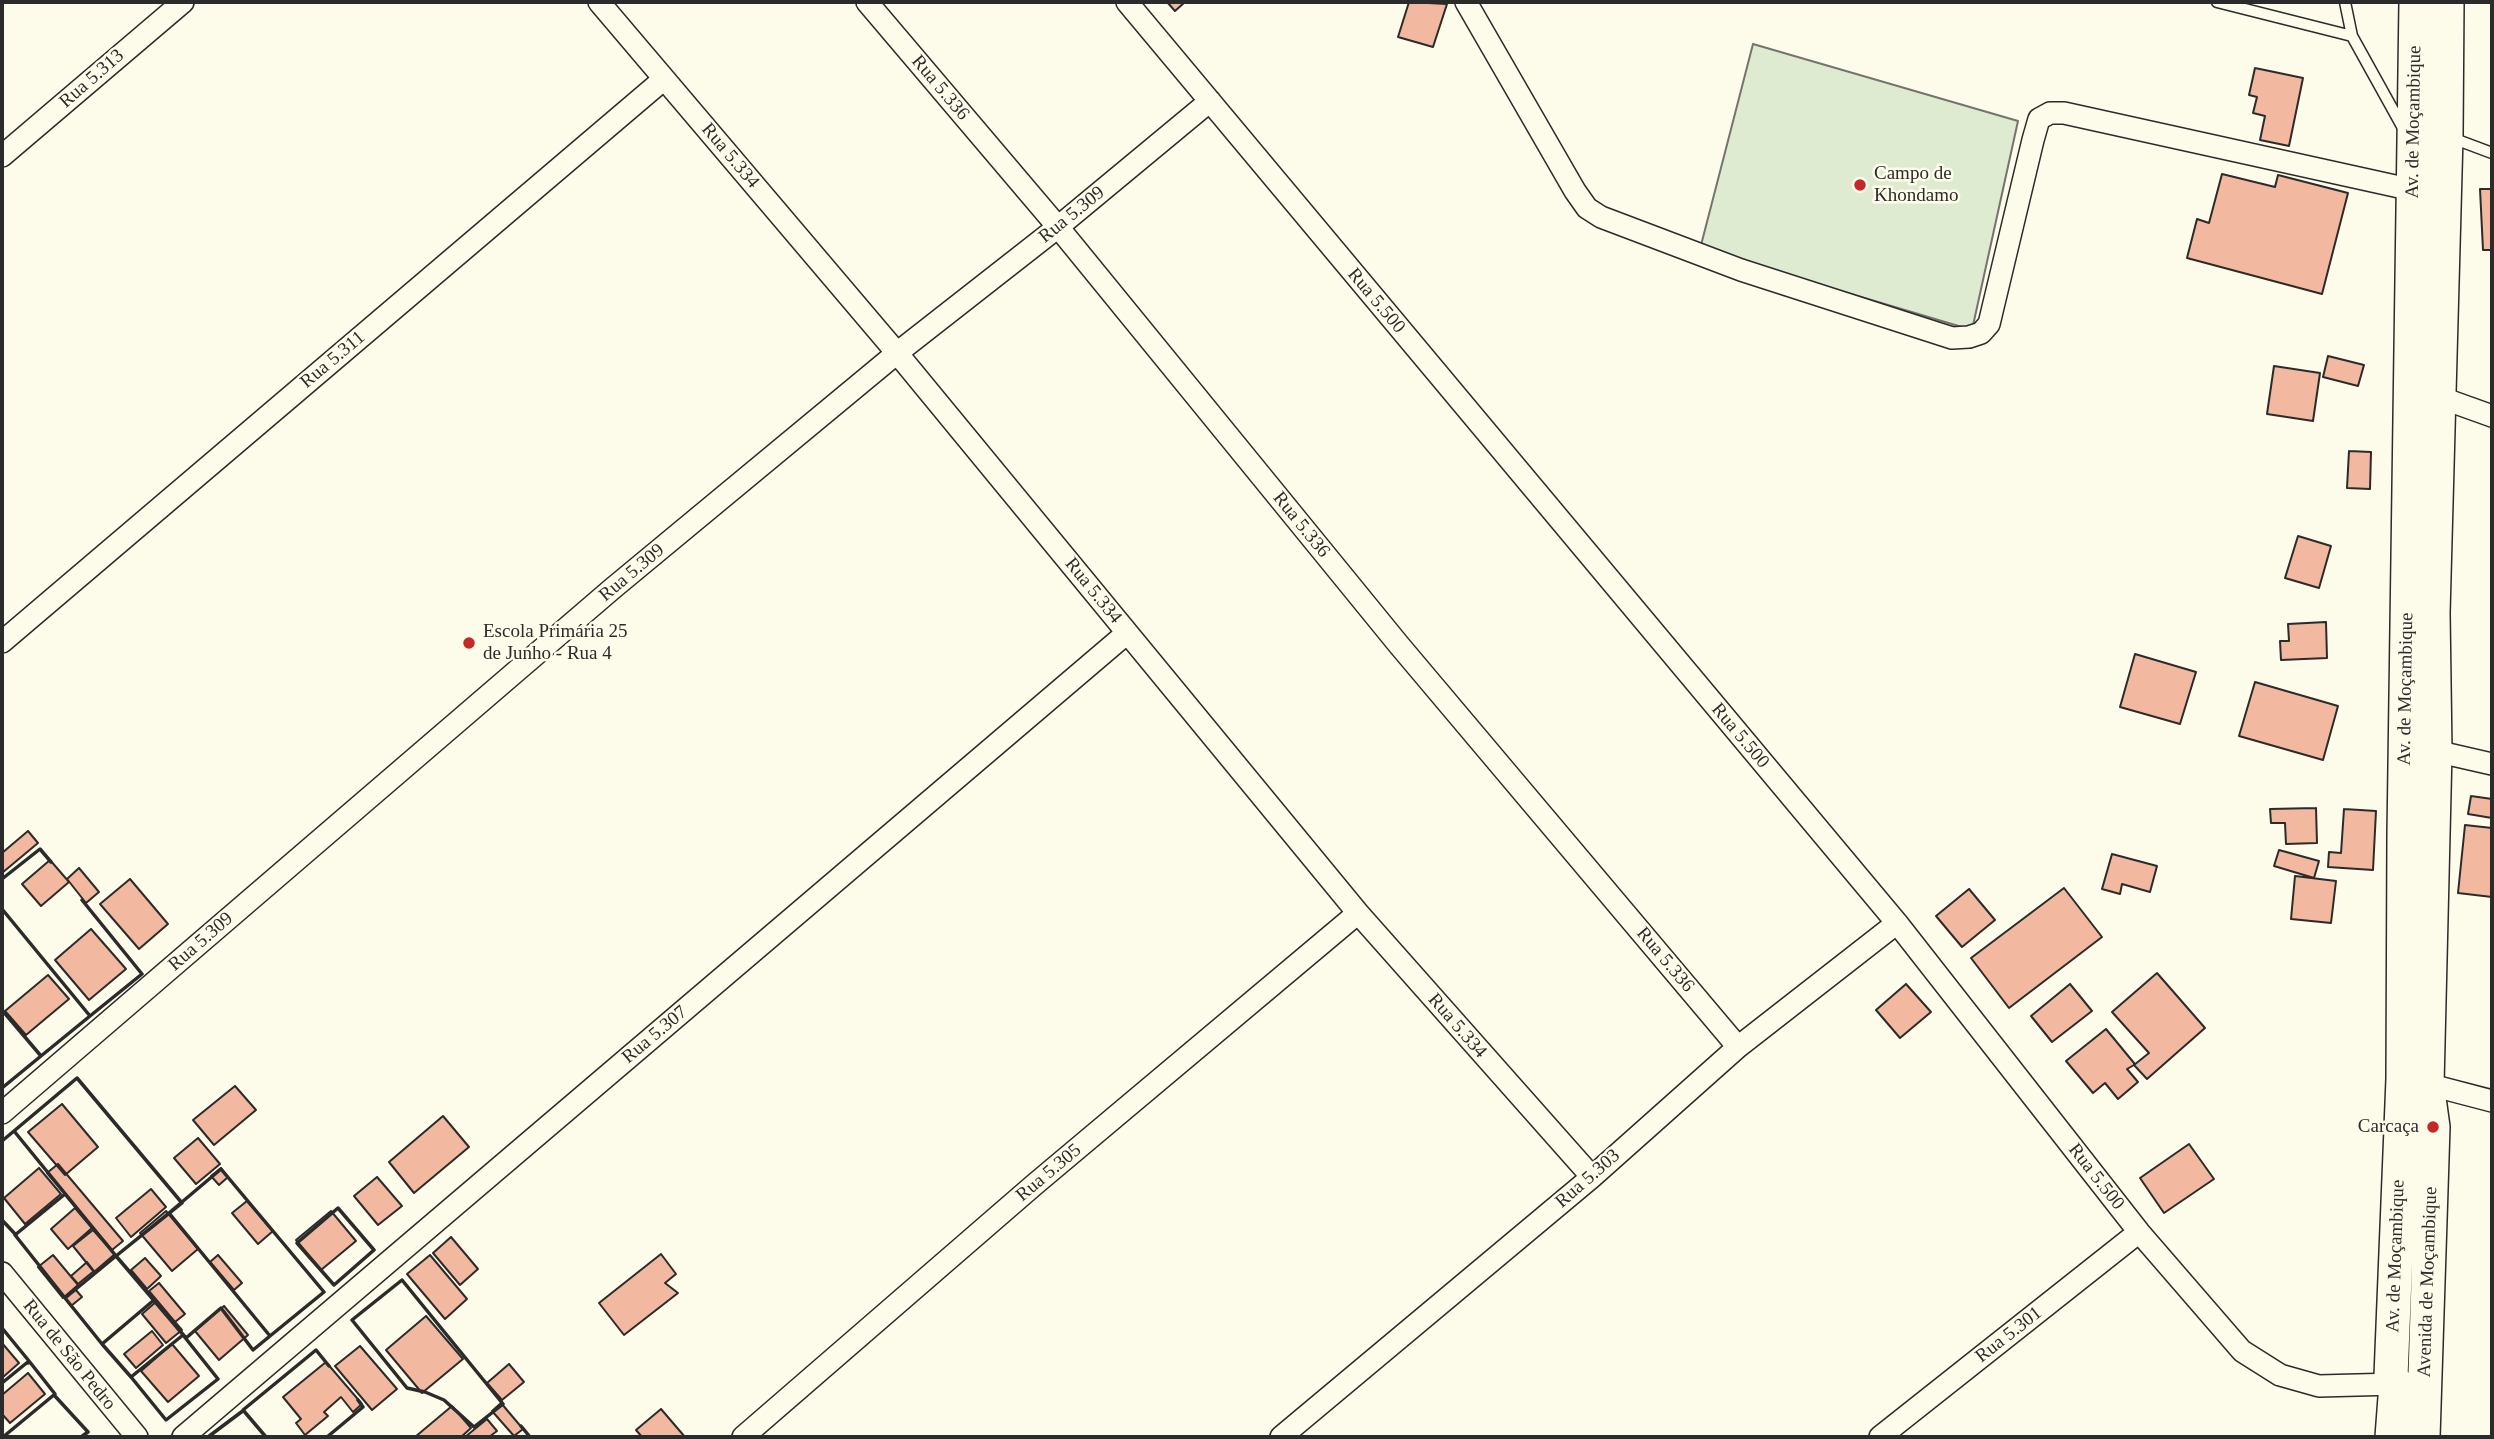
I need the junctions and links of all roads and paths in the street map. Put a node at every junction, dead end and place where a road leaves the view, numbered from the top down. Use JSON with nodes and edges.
{"nodes":[{"id":1,"x":183,"y":2,"type":"edge"},
{"id":2,"x":599,"y":2,"type":"edge"},
{"id":3,"x":867,"y":2,"type":"edge"},
{"id":4,"x":1127,"y":2,"type":"edge"},
{"id":5,"x":1466,"y":2,"type":"edge"},
{"id":6,"x":2217,"y":2,"type":"edge"},
{"id":7,"x":2345,"y":2,"type":"edge"},
{"id":8,"x":2416,"y":2,"type":"edge"},
{"id":9,"x":2447,"y":2,"type":"edge"},
{"id":10,"x":2353,"y":36,"type":"junction"},
{"id":11,"x":664,"y":79,"type":"junction"},
{"id":12,"x":1210,"y":101,"type":"junction"},
{"id":13,"x":2446,"y":136,"type":"junction"},
{"id":14,"x":2413,"y":146,"type":"junction"},
{"id":15,"x":2492,"y":153,"type":"edge"},
{"id":16,"x":2,"y":156,"type":"edge"},
{"id":17,"x":2413,"y":190,"type":"junction"},
{"id":18,"x":1058,"y":228,"type":"junction"},
{"id":19,"x":897,"y":353,"type":"junction"},
{"id":20,"x":2439,"y":397,"type":"junction"},
{"id":21,"x":2492,"y":416,"type":"edge"},
{"id":22,"x":1127,"y":633,"type":"junction"},
{"id":23,"x":2,"y":642,"type":"edge"},
{"id":24,"x":2435,"y":751,"type":"junction"},
{"id":25,"x":2492,"y":764,"type":"edge"},
{"id":26,"x":1358,"y":913,"type":"junction"},
{"id":27,"x":1897,"y":923,"type":"junction"},
{"id":28,"x":1738,"y":1047,"type":"junction"},
{"id":29,"x":2427,"y":1084,"type":"junction"},
{"id":30,"x":2492,"y":1101,"type":"edge"},
{"id":31,"x":2,"y":1113,"type":"edge"},
{"id":32,"x":2433,"y":1127,"type":"joint"},
{"id":33,"x":1592,"y":1177,"type":"junction"},
{"id":34,"x":2139,"y":1232,"type":"junction"},
{"id":35,"x":2,"y":1273,"type":"edge"},
{"id":36,"x":2394,"y":1380,"type":"junction"},
{"id":37,"x":137,"y":1437,"type":"edge"},
{"id":38,"x":183,"y":1437,"type":"edge"},
{"id":39,"x":743,"y":1437,"type":"edge"},
{"id":40,"x":1281,"y":1437,"type":"edge"},
{"id":41,"x":1880,"y":1437,"type":"edge"},
{"id":42,"x":2392,"y":1437,"type":"edge"},
{"id":43,"x":2423,"y":1437,"type":"edge"}],
"edges":[{"from":1,"to":16,"type":"street","name":"Rua 5.313"},
{"from":2,"to":11,"type":"street","name":"Rua 5.334"},
{"from":3,"to":18,"type":"street","name":"Rua 5.336"},
{"from":4,"to":12,"type":"street","name":"Rua 5.500"},
{"from":5,"to":17,"type":"street"},
{"from":6,"to":10,"type":"lane"},
{"from":7,"to":10,"type":"lane"},
{"from":8,"to":14,"type":"highway","name":"Av. de Moçambique"},
{"from":9,"to":13,"type":"highway","name":"Av. de Moçambique"},
{"from":10,"to":14,"type":"lane"},
{"from":11,"to":19,"type":"street","name":"Rua 5.334"},
{"from":11,"to":23,"type":"street","name":"Rua 5.311"},
{"from":12,"to":18,"type":"street","name":"Rua 5.309"},
{"from":12,"to":27,"type":"street","name":"Rua 5.500"},
{"from":13,"to":15,"type":"lane"},
{"from":13,"to":20,"type":"highway","name":"Av. de Moçambique"},
{"from":14,"to":17,"type":"highway","name":"Av. de Moçambique"},
{"from":17,"to":36,"type":"highway","name":"Av. de Moçambique"},
{"from":18,"to":19,"type":"street","name":"Rua 5.309"},
{"from":18,"to":28,"type":"street","name":"Rua 5.336"},
{"from":19,"to":22,"type":"street","name":"Rua 5.334"},
{"from":19,"to":31,"type":"street","name":"Rua 5.309"},
{"from":20,"to":21,"type":"street"},
{"from":20,"to":24,"type":"highway","name":"Av. de Moçambique"},
{"from":22,"to":26,"type":"street","name":"Rua 5.334"},
{"from":22,"to":38,"type":"street","name":"Rua 5.307"},
{"from":24,"to":25,"type":"street"},
{"from":24,"to":29,"type":"highway","name":"Av. de Moçambique"},
{"from":26,"to":33,"type":"street","name":"Rua 5.334"},
{"from":26,"to":39,"type":"street","name":"Rua 5.305"},
{"from":27,"to":28,"type":"street","name":"Rua 5.303"},
{"from":27,"to":34,"type":"street","name":"Rua 5.500"},
{"from":28,"to":33,"type":"street","name":"Rua 5.303"},
{"from":29,"to":30,"type":"street"},
{"from":29,"to":32,"type":"highway","name":"Av. de Moçambique"},
{"from":32,"to":43,"type":"highway","name":"Avenida de Moçambique"},
{"from":33,"to":40,"type":"street","name":"Rua 5.303"},
{"from":34,"to":36,"type":"street","name":"Rua 5.500"},
{"from":34,"to":41,"type":"street","name":"Rua 5.301"},
{"from":35,"to":37,"type":"street","name":"Rua de São Pedro"},
{"from":36,"to":42,"type":"highway","name":"Avenida de Moçambique"}]}
